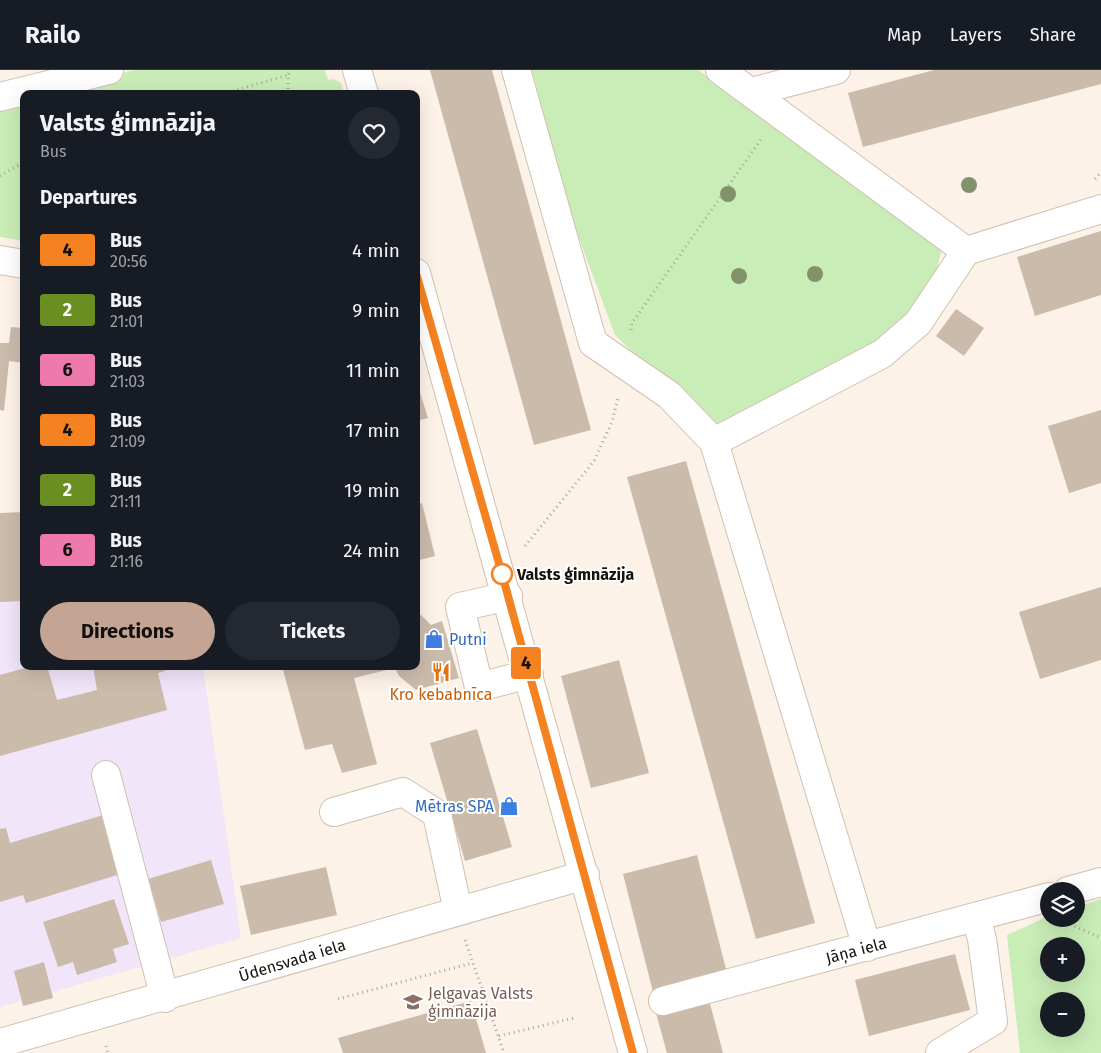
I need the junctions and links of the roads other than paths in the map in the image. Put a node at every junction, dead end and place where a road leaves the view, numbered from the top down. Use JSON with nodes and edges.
{"nodes":[{"id":1,"x":109,"y":70,"type":"edge"},
{"id":2,"x":357,"y":70,"type":"edge"},
{"id":3,"x":516,"y":70,"type":"edge"},
{"id":4,"x":720,"y":70,"type":"edge"},
{"id":5,"x":836,"y":70,"type":"edge"},
{"id":6,"x":28,"y":90,"type":"edge"},
{"id":7,"x":363,"y":90,"type":"edge"},
{"id":8,"x":20,"y":92,"type":"edge"},
{"id":9,"x":752,"y":92,"type":"junction"},
{"id":10,"x":0,"y":97,"type":"edge"},
{"id":11,"x":1101,"y":209,"type":"edge"},
{"id":12,"x":966,"y":251,"type":"junction"},
{"id":13,"x":0,"y":260,"type":"edge"},
{"id":14,"x":20,"y":263,"type":"edge"},
{"id":15,"x":420,"y":292,"type":"edge"},
{"id":16,"x":714,"y":442,"type":"junction"},
{"id":17,"x":508,"y":596,"type":"junction"},
{"id":18,"x":529,"y":674,"type":"junction"},
{"id":19,"x":106,"y":775,"type":"dead end"},
{"id":20,"x":334,"y":812,"type":"dead end"},
{"id":21,"x":585,"y":875,"type":"junction"},
{"id":22,"x":1101,"y":882,"type":"edge"},
{"id":23,"x":1085,"y":886,"type":"edge"},
{"id":24,"x":1040,"y":900,"type":"edge"},
{"id":25,"x":458,"y":911,"type":"junction"},
{"id":26,"x":976,"y":918,"type":"junction"},
{"id":27,"x":867,"y":947,"type":"junction"},
{"id":28,"x":165,"y":998,"type":"junction"},
{"id":29,"x":663,"y":1001,"type":"dead end"},
{"id":30,"x":0,"y":1043,"type":"edge"},
{"id":31,"x":633,"y":1053,"type":"edge"},
{"id":32,"x":940,"y":1053,"type":"edge"}],
"edges":[{"from":1,"to":6,"type":"street"},
{"from":2,"to":7,"type":"street"},
{"from":3,"to":16,"type":"street"},
{"from":4,"to":9,"type":"street"},
{"from":5,"to":9,"type":"street"},
{"from":8,"to":10,"type":"street"},
{"from":9,"to":12,"type":"street"},
{"from":11,"to":12,"type":"street"},
{"from":12,"to":16,"type":"street"},
{"from":13,"to":14,"type":"street"},
{"from":15,"to":17,"type":"street"},
{"from":16,"to":27,"type":"street"},
{"from":17,"to":18,"type":"street"},
{"from":17,"to":18,"type":"street"},
{"from":18,"to":21,"type":"street"},
{"from":19,"to":28,"type":"street"},
{"from":20,"to":25,"type":"street"},
{"from":21,"to":25,"type":"street","name":"Ūdensvada iela"},
{"from":21,"to":31,"type":"street"},
{"from":22,"to":23,"type":"street"},
{"from":24,"to":26,"type":"street","name":"Jāņa iela"},
{"from":25,"to":28,"type":"street","name":"Ūdensvada iela"},
{"from":26,"to":27,"type":"street","name":"Jāņa iela"},
{"from":26,"to":32,"type":"street"},
{"from":27,"to":29,"type":"street","name":"Jāņa iela"},
{"from":28,"to":30,"type":"street","name":"Ūdensvada iela"}]}
